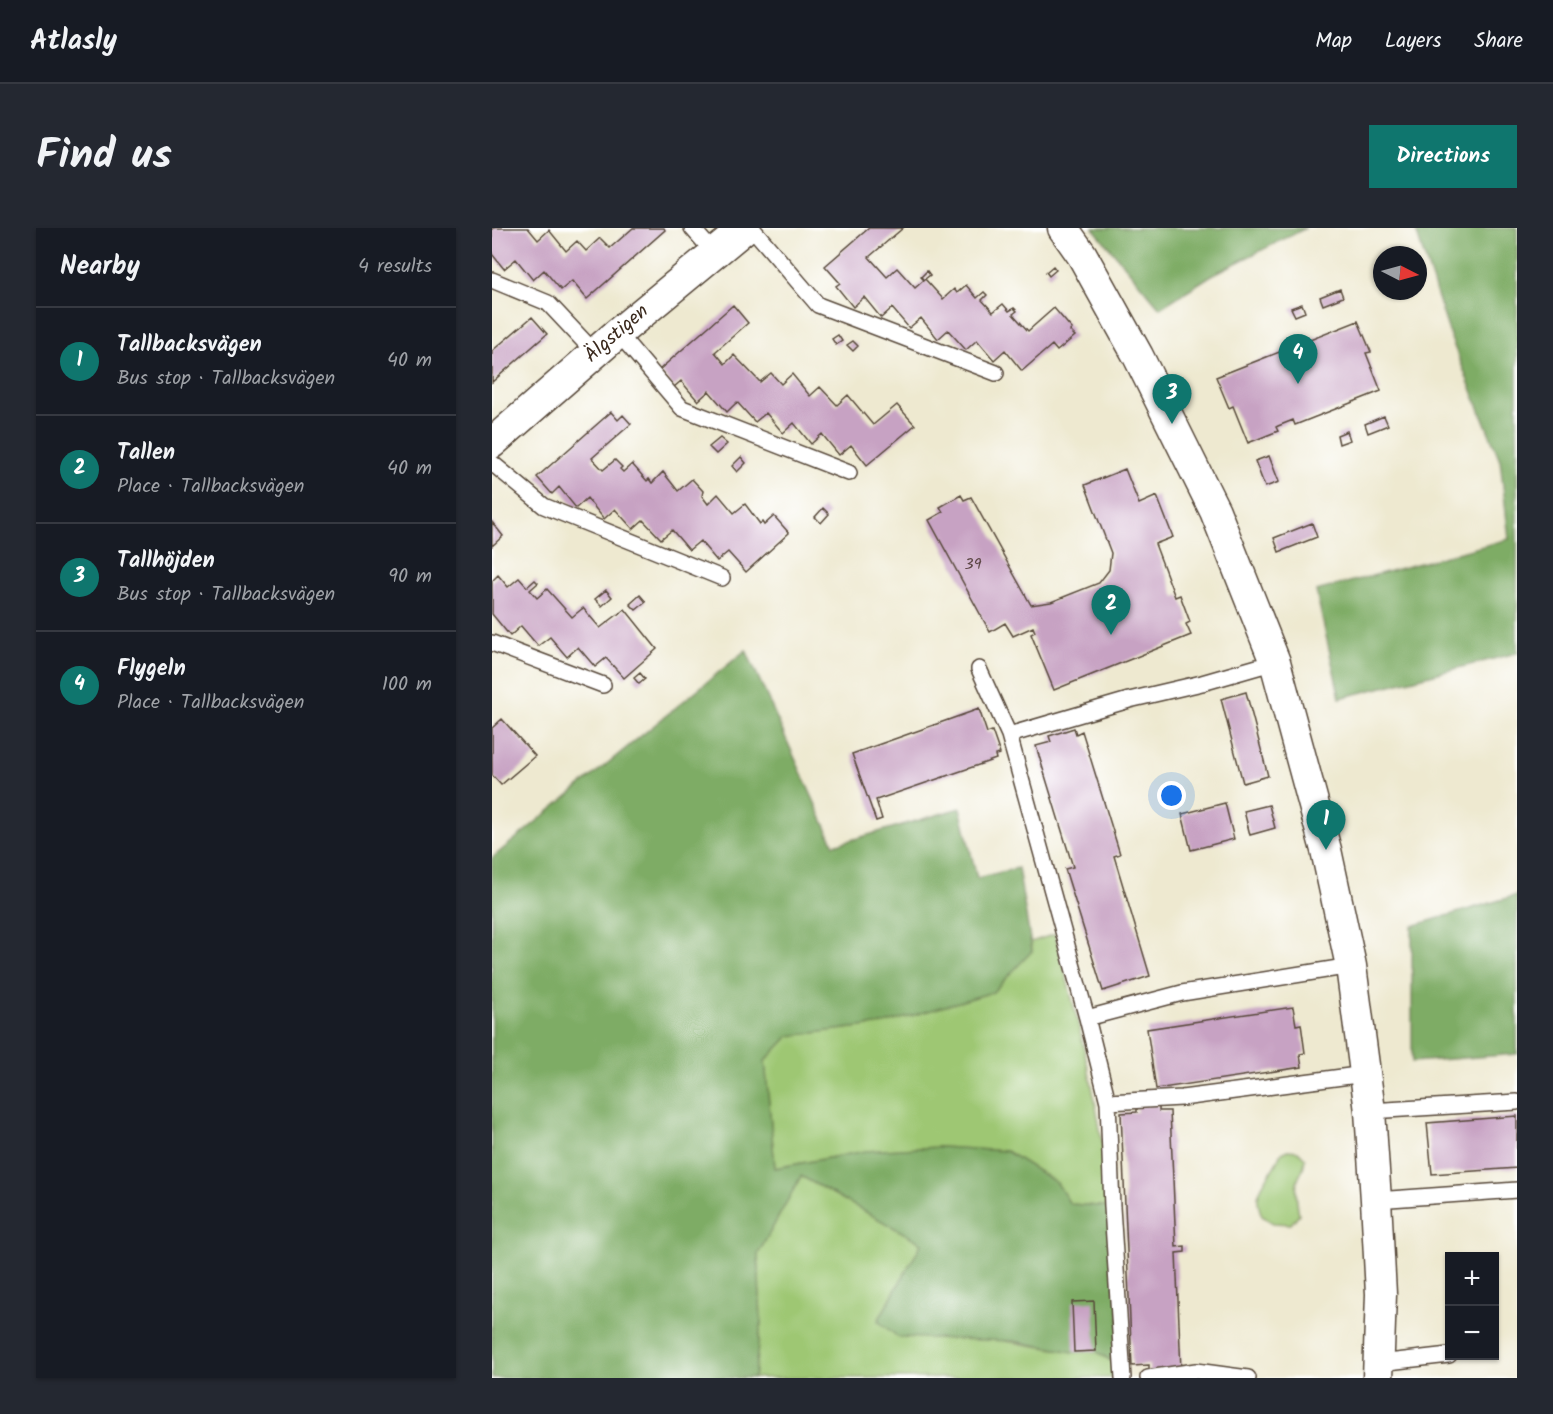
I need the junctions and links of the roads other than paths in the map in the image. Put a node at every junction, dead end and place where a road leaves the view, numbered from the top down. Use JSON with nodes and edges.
{"nodes":[{"id":1,"x":692,"y":228,"type":"edge"},
{"id":2,"x":746,"y":228,"type":"edge"},
{"id":3,"x":752,"y":228,"type":"edge"},
{"id":4,"x":1063,"y":228,"type":"edge"},
{"id":5,"x":714,"y":253,"type":"junction"},
{"id":6,"x":492,"y":280,"type":"edge"},
{"id":7,"x":618,"y":333,"type":"junction"},
{"id":8,"x":595,"y":353,"type":"junction"},
{"id":9,"x":996,"y":373,"type":"dead end"},
{"id":10,"x":492,"y":443,"type":"edge"},
{"id":11,"x":492,"y":464,"type":"edge"},
{"id":12,"x":849,"y":473,"type":"dead end"},
{"id":13,"x":722,"y":578,"type":"dead end"},
{"id":14,"x":492,"y":643,"type":"edge"},
{"id":15,"x":1275,"y":662,"type":"junction"},
{"id":16,"x":980,"y":669,"type":"dead end"},
{"id":17,"x":603,"y":685,"type":"dead end"},
{"id":18,"x":1009,"y":735,"type":"junction"},
{"id":19,"x":1351,"y":966,"type":"junction"},
{"id":20,"x":1087,"y":1018,"type":"junction"},
{"id":21,"x":1365,"y":1074,"type":"junction"},
{"id":22,"x":1108,"y":1102,"type":"junction"},
{"id":23,"x":1517,"y":1102,"type":"edge"},
{"id":24,"x":1370,"y":1111,"type":"junction"},
{"id":25,"x":1517,"y":1190,"type":"edge"},
{"id":26,"x":1376,"y":1200,"type":"junction"},
{"id":27,"x":1445,"y":1356,"type":"edge"},
{"id":28,"x":1378,"y":1370,"type":"edge"},
{"id":29,"x":1123,"y":1378,"type":"edge"},
{"id":30,"x":1148,"y":1378,"type":"edge"},
{"id":31,"x":1248,"y":1378,"type":"edge"}],
"edges":[{"from":1,"to":5,"type":"lane"},
{"from":2,"to":5,"type":"street","name":"Älgstigen"},
{"from":3,"to":9,"type":"lane"},
{"from":4,"to":15,"type":"street"},
{"from":5,"to":7,"type":"street","name":"Älgstigen"},
{"from":6,"to":8,"type":"lane"},
{"from":7,"to":8,"type":"street","name":"Älgstigen"},
{"from":7,"to":12,"type":"lane"},
{"from":8,"to":10,"type":"street","name":"Älgstigen"},
{"from":11,"to":13,"type":"lane"},
{"from":14,"to":17,"type":"lane"},
{"from":15,"to":18,"type":"lane"},
{"from":15,"to":19,"type":"street"},
{"from":16,"to":18,"type":"lane"},
{"from":18,"to":20,"type":"lane"},
{"from":19,"to":20,"type":"lane"},
{"from":19,"to":21,"type":"street"},
{"from":20,"to":22,"type":"lane"},
{"from":21,"to":22,"type":"lane"},
{"from":21,"to":24,"type":"street"},
{"from":22,"to":29,"type":"lane"},
{"from":23,"to":24,"type":"lane"},
{"from":24,"to":26,"type":"street"},
{"from":25,"to":26,"type":"lane"},
{"from":26,"to":28,"type":"street"},
{"from":27,"to":28,"type":"lane"},
{"from":30,"to":31,"type":"lane"}]}
